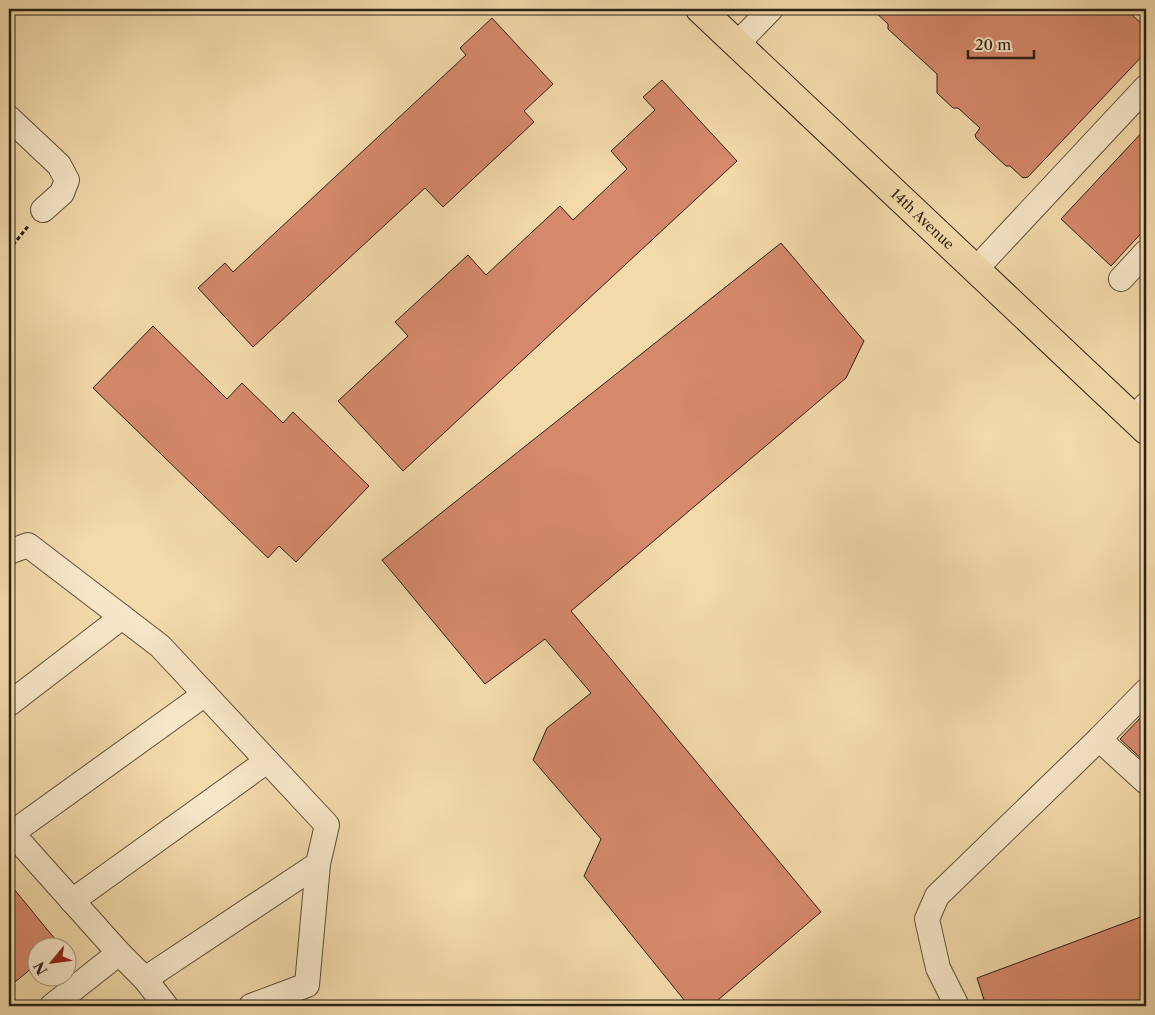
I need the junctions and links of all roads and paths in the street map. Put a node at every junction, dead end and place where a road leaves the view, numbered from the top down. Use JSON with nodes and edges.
{"nodes":[{"id":1,"x":700,"y":9,"type":"edge"},
{"id":2,"x":771,"y":9,"type":"edge"},
{"id":3,"x":737,"y":44,"type":"junction"},
{"id":4,"x":1146,"y":87,"type":"edge"},
{"id":5,"x":9,"y":118,"type":"edge"},
{"id":6,"x":43,"y":210,"type":"joint"},
{"id":7,"x":9,"y":250,"type":"edge"},
{"id":8,"x":1146,"y":252,"type":"edge"},
{"id":9,"x":976,"y":269,"type":"junction"},
{"id":10,"x":1121,"y":278,"type":"dead end"},
{"id":11,"x":1142,"y":418,"type":"edge"},
{"id":12,"x":9,"y":552,"type":"edge"},
{"id":13,"x":122,"y":617,"type":"junction"},
{"id":14,"x":1146,"y":691,"type":"edge"},
{"id":15,"x":205,"y":694,"type":"junction"},
{"id":16,"x":9,"y":704,"type":"edge"},
{"id":17,"x":1099,"y":739,"type":"junction"},
{"id":18,"x":267,"y":761,"type":"junction"},
{"id":19,"x":1146,"y":782,"type":"edge"},
{"id":20,"x":10,"y":832,"type":"edge"},
{"id":21,"x":318,"y":864,"type":"junction"},
{"id":22,"x":72,"y":901,"type":"junction"},
{"id":23,"x":118,"y":953,"type":"junction"},
{"id":24,"x":145,"y":978,"type":"junction"},
{"id":25,"x":52,"y":1006,"type":"edge"},
{"id":26,"x":166,"y":1006,"type":"edge"},
{"id":27,"x":251,"y":1006,"type":"edge"},
{"id":28,"x":957,"y":1006,"type":"edge"}],
"edges":[{"from":1,"to":3,"type":"main road","name":"14th Avenue"},
{"from":2,"to":3,"type":"lane"},
{"from":3,"to":9,"type":"main road","name":"14th Avenue"},
{"from":4,"to":9,"type":"lane"},
{"from":5,"to":6,"type":"lane"},
{"from":6,"to":7,"type":"path"},
{"from":8,"to":10,"type":"lane"},
{"from":9,"to":11,"type":"main road","name":"14th Avenue"},
{"from":12,"to":13,"type":"lane"},
{"from":13,"to":15,"type":"lane"},
{"from":13,"to":16,"type":"lane"},
{"from":14,"to":17,"type":"lane"},
{"from":15,"to":18,"type":"lane"},
{"from":15,"to":20,"type":"lane"},
{"from":17,"to":19,"type":"lane"},
{"from":17,"to":28,"type":"lane"},
{"from":18,"to":21,"type":"lane"},
{"from":18,"to":22,"type":"lane"},
{"from":20,"to":22,"type":"lane"},
{"from":21,"to":24,"type":"lane"},
{"from":21,"to":27,"type":"lane"},
{"from":22,"to":23,"type":"lane"},
{"from":23,"to":24,"type":"lane"},
{"from":23,"to":25,"type":"lane"},
{"from":24,"to":26,"type":"lane"}]}
